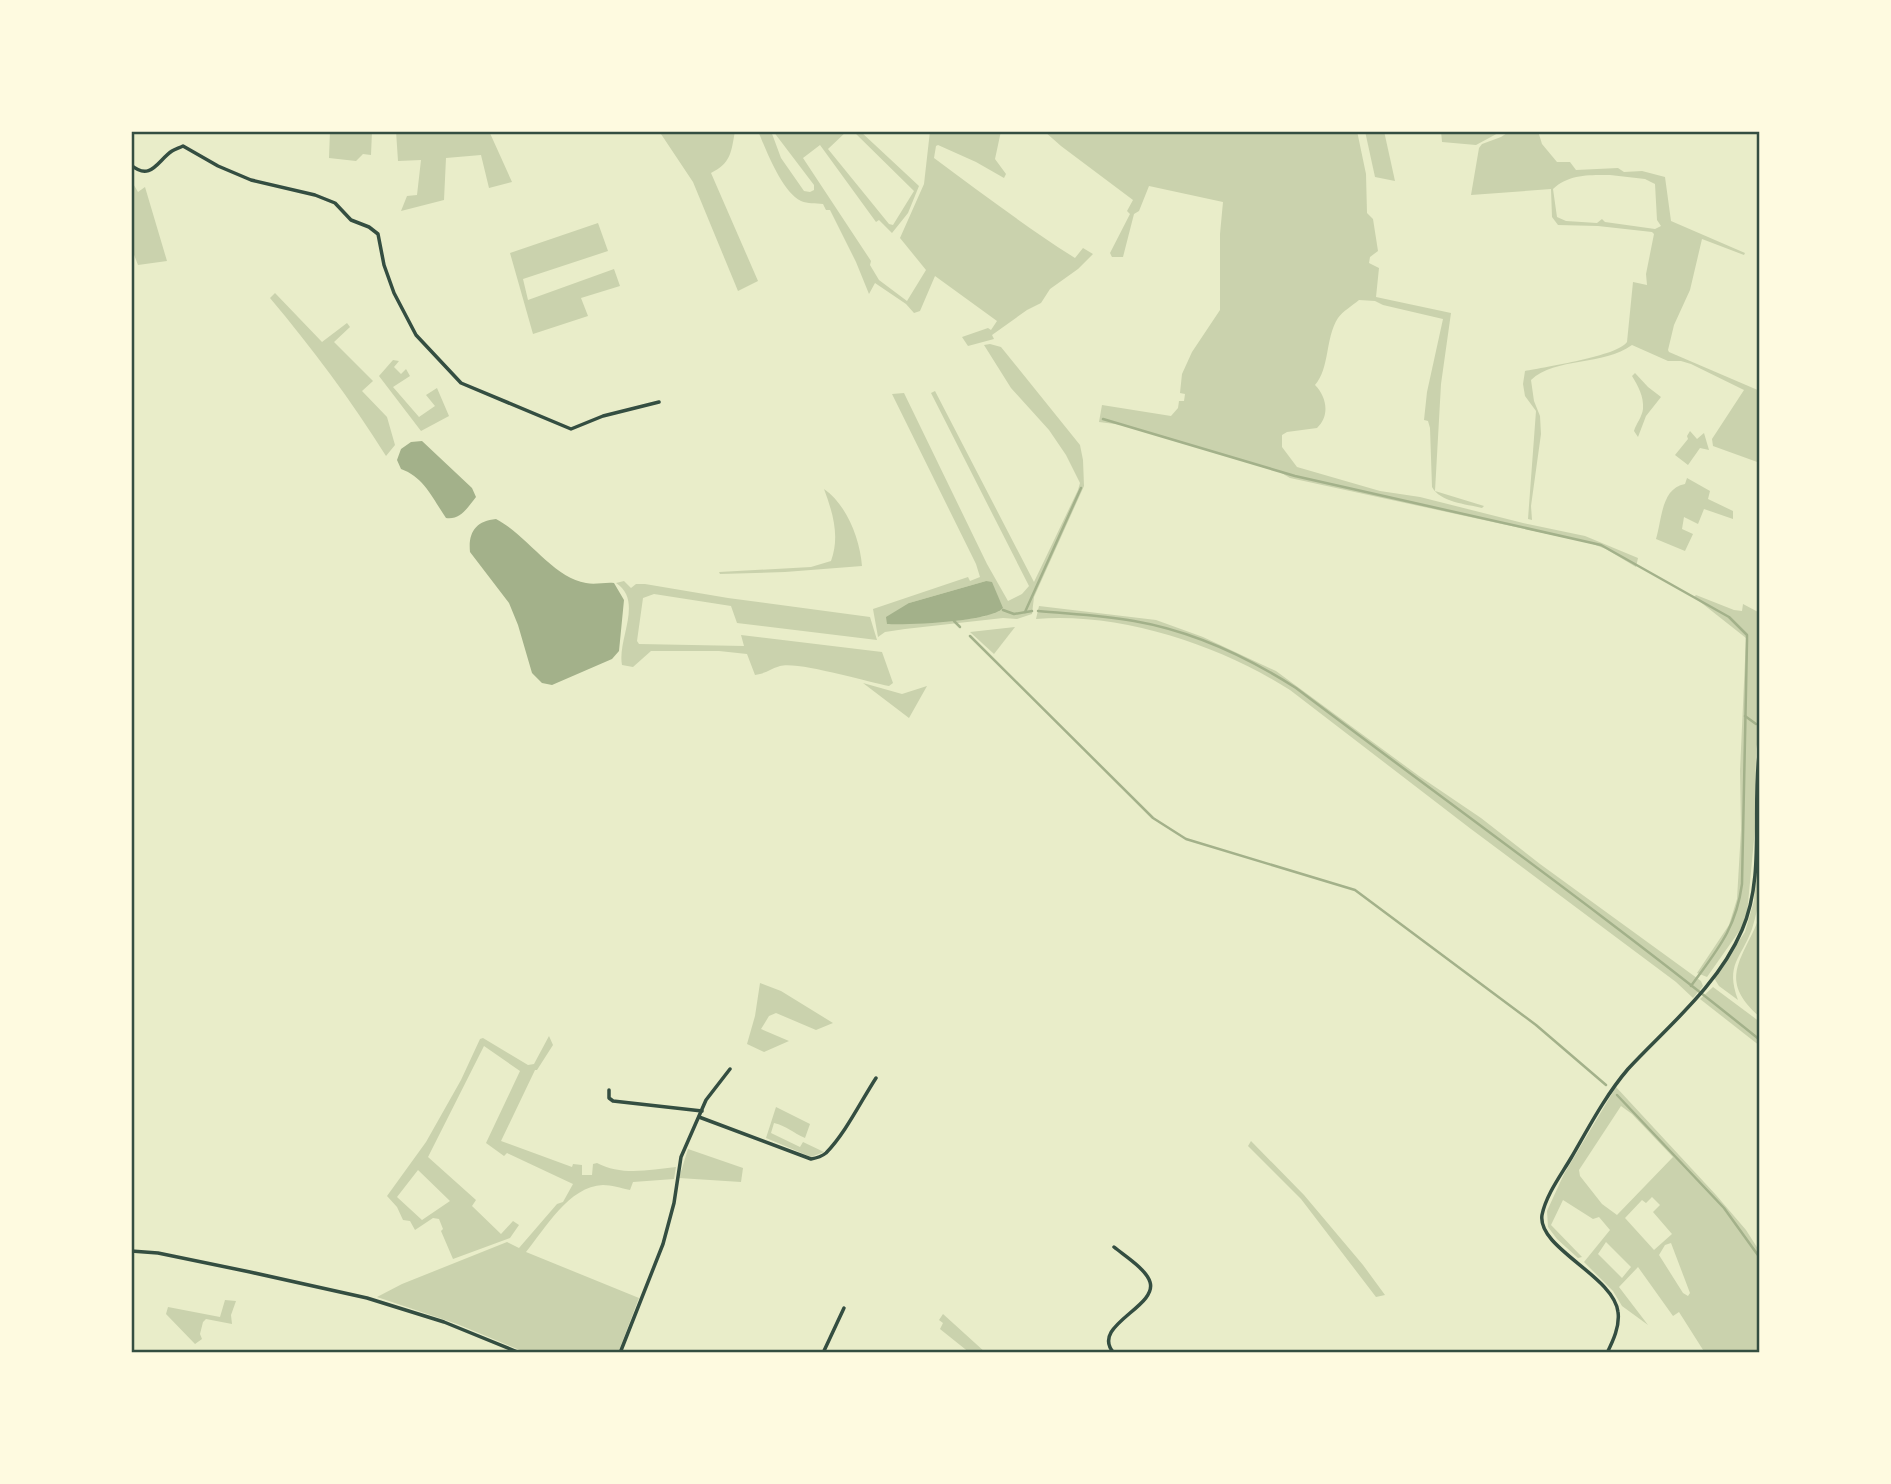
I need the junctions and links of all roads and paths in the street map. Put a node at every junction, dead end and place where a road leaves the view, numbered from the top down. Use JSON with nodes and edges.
{"nodes":[{"id":1,"x":131,"y":165,"type":"edge"},
{"id":2,"x":659,"y":402,"type":"dead end"},
{"id":3,"x":1760,"y":747,"type":"edge"},
{"id":4,"x":730,"y":1069,"type":"dead end"},
{"id":5,"x":876,"y":1078,"type":"dead end"},
{"id":6,"x":609,"y":1090,"type":"dead end"},
{"id":7,"x":702,"y":1111,"type":"junction"},
{"id":8,"x":699,"y":1117,"type":"junction"},
{"id":9,"x":1115,"y":1247,"type":"dead end"},
{"id":10,"x":131,"y":1251,"type":"edge"},
{"id":11,"x":844,"y":1308,"type":"dead end"},
{"id":12,"x":520,"y":1353,"type":"edge"},
{"id":13,"x":620,"y":1353,"type":"edge"},
{"id":14,"x":823,"y":1353,"type":"edge"},
{"id":15,"x":1114,"y":1353,"type":"edge"},
{"id":16,"x":1607,"y":1353,"type":"edge"}],
"edges":[{"from":1,"to":2,"type":"street"},
{"from":3,"to":16,"type":"street"},
{"from":4,"to":7,"type":"street"},
{"from":5,"to":8,"type":"street"},
{"from":6,"to":7,"type":"street"},
{"from":7,"to":8,"type":"street"},
{"from":8,"to":13,"type":"street"},
{"from":9,"to":15,"type":"street"},
{"from":10,"to":12,"type":"street"},
{"from":11,"to":14,"type":"street"}]}
